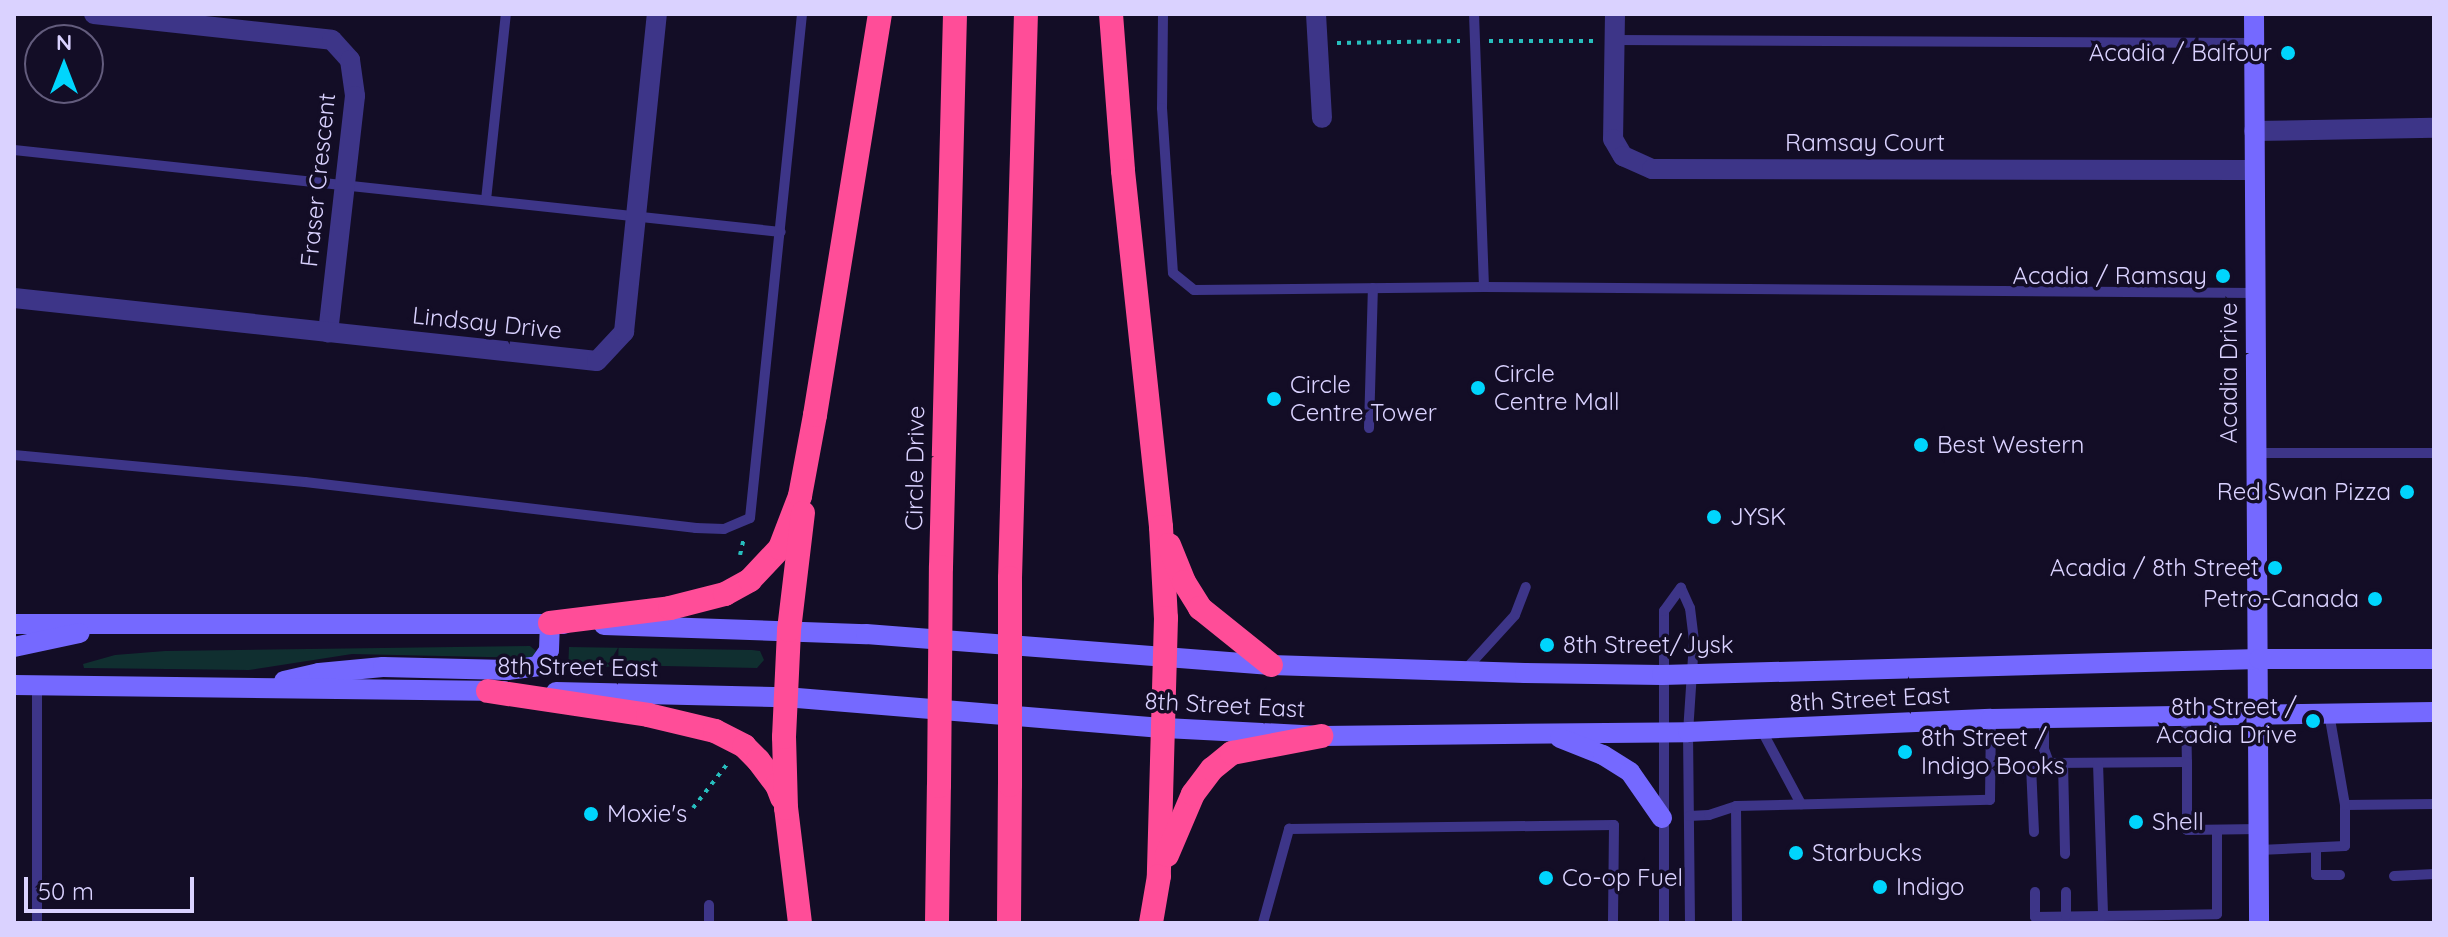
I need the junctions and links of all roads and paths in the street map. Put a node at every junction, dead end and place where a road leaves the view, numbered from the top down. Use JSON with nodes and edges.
{"nodes":[{"id":1,"x":94,"y":14,"type":"edge"},
{"id":2,"x":506,"y":14,"type":"edge"},
{"id":3,"x":657,"y":14,"type":"edge"},
{"id":4,"x":802,"y":14,"type":"edge"},
{"id":5,"x":880,"y":14,"type":"edge"},
{"id":6,"x":955,"y":14,"type":"edge"},
{"id":7,"x":1026,"y":14,"type":"edge"},
{"id":8,"x":1111,"y":14,"type":"edge"},
{"id":9,"x":1163,"y":14,"type":"edge"},
{"id":10,"x":1316,"y":14,"type":"edge"},
{"id":11,"x":1474,"y":14,"type":"edge"},
{"id":12,"x":1615,"y":14,"type":"edge"},
{"id":13,"x":2254,"y":14,"type":"edge"},
{"id":14,"x":1615,"y":40,"type":"junction"},
{"id":15,"x":2254,"y":43,"type":"junction"},
{"id":16,"x":1322,"y":118,"type":"dead end"},
{"id":17,"x":2434,"y":128,"type":"edge"},
{"id":18,"x":2254,"y":131,"type":"junction"},
{"id":19,"x":14,"y":150,"type":"edge"},
{"id":20,"x":2254,"y":170,"type":"junction"},
{"id":21,"x":346,"y":186,"type":"junction"},
{"id":22,"x":486,"y":200,"type":"junction"},
{"id":23,"x":637,"y":215,"type":"junction"},
{"id":24,"x":781,"y":232,"type":"junction"},
{"id":25,"x":1484,"y":287,"type":"junction"},
{"id":26,"x":1373,"y":288,"type":"junction"},
{"id":27,"x":2255,"y":293,"type":"junction"},
{"id":28,"x":14,"y":298,"type":"edge"},
{"id":29,"x":328,"y":332,"type":"junction"},
{"id":30,"x":819,"y":392,"type":"junction"},
{"id":31,"x":1369,"y":428,"type":"dead end"},
{"id":32,"x":2254,"y":453,"type":"junction"},
{"id":33,"x":2434,"y":453,"type":"edge"},
{"id":34,"x":14,"y":455,"type":"edge"},
{"id":35,"x":750,"y":518,"type":"junction"},
{"id":36,"x":1161,"y":527,"type":"junction"},
{"id":37,"x":739,"y":561,"type":"dead end"},
{"id":38,"x":1526,"y":587,"type":"dead end"},
{"id":39,"x":550,"y":623,"type":"junction"},
{"id":40,"x":14,"y":624,"type":"edge"},
{"id":41,"x":119,"y":624,"type":"junction"},
{"id":42,"x":789,"y":630,"type":"junction"},
{"id":43,"x":14,"y":647,"type":"edge"},
{"id":44,"x":1167,"y":658,"type":"junction"},
{"id":45,"x":2259,"y":659,"type":"junction"},
{"id":46,"x":2434,"y":659,"type":"edge"},
{"id":47,"x":1271,"y":665,"type":"junction"},
{"id":48,"x":1465,"y":670,"type":"junction"},
{"id":49,"x":1692,"y":673,"type":"junction"},
{"id":50,"x":1662,"y":675,"type":"junction"},
{"id":51,"x":14,"y":685,"type":"edge"},
{"id":52,"x":37,"y":685,"type":"junction"},
{"id":53,"x":253,"y":688,"type":"junction"},
{"id":54,"x":488,"y":691,"type":"junction"},
{"id":55,"x":785,"y":697,"type":"junction"},
{"id":56,"x":2434,"y":712,"type":"edge"},
{"id":57,"x":2329,"y":713,"type":"junction"},
{"id":58,"x":2259,"y":714,"type":"junction"},
{"id":59,"x":2186,"y":715,"type":"junction"},
{"id":60,"x":2044,"y":718,"type":"junction"},
{"id":61,"x":1991,"y":719,"type":"junction"},
{"id":62,"x":1165,"y":728,"type":"junction"},
{"id":63,"x":1762,"y":731,"type":"junction"},
{"id":64,"x":1662,"y":732,"type":"junction"},
{"id":65,"x":1688,"y":732,"type":"junction"},
{"id":66,"x":1552,"y":735,"type":"junction"},
{"id":67,"x":1321,"y":736,"type":"junction"},
{"id":68,"x":735,"y":754,"type":"dead end"},
{"id":69,"x":2187,"y":762,"type":"junction"},
{"id":70,"x":2049,"y":763,"type":"junction"},
{"id":71,"x":2063,"y":763,"type":"junction"},
{"id":72,"x":2098,"y":763,"type":"junction"},
{"id":73,"x":1801,"y":804,"type":"junction"},
{"id":74,"x":2434,"y":804,"type":"edge"},
{"id":75,"x":2345,"y":805,"type":"junction"},
{"id":76,"x":1736,"y":806,"type":"junction"},
{"id":77,"x":693,"y":808,"type":"dead end"},
{"id":78,"x":786,"y":808,"type":"junction"},
{"id":79,"x":1689,"y":816,"type":"junction"},
{"id":80,"x":1662,"y":818,"type":"junction"},
{"id":81,"x":2217,"y":830,"type":"junction"},
{"id":82,"x":2034,"y":832,"type":"dead end"},
{"id":83,"x":2259,"y":839,"type":"junction"},
{"id":84,"x":2316,"y":848,"type":"junction"},
{"id":85,"x":2065,"y":854,"type":"dead end"},
{"id":86,"x":2434,"y":874,"type":"edge"},
{"id":87,"x":2340,"y":875,"type":"dead end"},
{"id":88,"x":1159,"y":876,"type":"junction"},
{"id":89,"x":2394,"y":876,"type":"dead end"},
{"id":90,"x":2035,"y":892,"type":"dead end"},
{"id":91,"x":2066,"y":892,"type":"dead end"},
{"id":92,"x":709,"y":905,"type":"dead end"},
{"id":93,"x":2103,"y":914,"type":"junction"},
{"id":94,"x":2066,"y":916,"type":"junction"},
{"id":95,"x":37,"y":923,"type":"edge"},
{"id":96,"x":709,"y":923,"type":"edge"},
{"id":97,"x":800,"y":923,"type":"edge"},
{"id":98,"x":937,"y":923,"type":"edge"},
{"id":99,"x":1009,"y":923,"type":"edge"},
{"id":100,"x":1151,"y":923,"type":"edge"},
{"id":101,"x":1263,"y":923,"type":"edge"},
{"id":102,"x":1613,"y":923,"type":"edge"},
{"id":103,"x":1664,"y":923,"type":"edge"},
{"id":104,"x":1690,"y":923,"type":"edge"},
{"id":105,"x":1737,"y":923,"type":"edge"},
{"id":106,"x":2259,"y":923,"type":"edge"}],
"edges":[{"from":1,"to":21,"type":"street","name":"Fraser Crescent"},
{"from":2,"to":22,"type":"lane"},
{"from":3,"to":23,"type":"street","name":"Lindsay Drive"},
{"from":4,"to":24,"type":"lane"},
{"from":5,"to":30,"type":"highway"},
{"from":6,"to":98,"type":"highway","name":"Circle Drive","bridge":true},
{"from":7,"to":99,"type":"highway","bridge":true},
{"from":8,"to":36,"type":"highway"},
{"from":9,"to":26,"type":"lane"},
{"from":10,"to":16,"type":"street"},
{"from":11,"to":25,"type":"lane"},
{"from":12,"to":14,"type":"street","name":"Ramsay Court"},
{"from":13,"to":15,"type":"main road","name":"Acadia Drive"},
{"from":14,"to":15,"type":"lane"},
{"from":14,"to":20,"type":"street","name":"Ramsay Court"},
{"from":15,"to":18,"type":"main road","name":"Acadia Drive"},
{"from":17,"to":18,"type":"street"},
{"from":18,"to":20,"type":"main road","name":"Acadia Drive"},
{"from":19,"to":21,"type":"lane"},
{"from":20,"to":27,"type":"main road","name":"Acadia Drive"},
{"from":21,"to":22,"type":"lane"},
{"from":21,"to":29,"type":"street","name":"Fraser Crescent"},
{"from":22,"to":23,"type":"lane"},
{"from":23,"to":24,"type":"lane"},
{"from":23,"to":29,"type":"street","name":"Lindsay Drive"},
{"from":24,"to":35,"type":"lane"},
{"from":25,"to":26,"type":"lane"},
{"from":25,"to":27,"type":"lane"},
{"from":26,"to":31,"type":"lane"},
{"from":27,"to":32,"type":"main road","name":"Acadia Drive"},
{"from":28,"to":29,"type":"street","name":"Lindsay Drive"},
{"from":30,"to":39,"type":"highway"},
{"from":30,"to":42,"type":"highway"},
{"from":32,"to":33,"type":"lane"},
{"from":32,"to":45,"type":"main road","name":"Acadia Drive"},
{"from":34,"to":35,"type":"lane"},
{"from":35,"to":37,"type":"path"},
{"from":36,"to":44,"type":"highway"},
{"from":36,"to":47,"type":"highway"},
{"from":38,"to":48,"type":"lane"},
{"from":39,"to":41,"type":"main road","name":"8th Street East"},
{"from":39,"to":42,"type":"main road","name":"8th Street East"},
{"from":39,"to":53,"type":"main road"},
{"from":40,"to":41,"type":"main road","name":"8th Street East"},
{"from":41,"to":43,"type":"main road"},
{"from":42,"to":44,"type":"main road","name":"8th Street East"},
{"from":42,"to":55,"type":"highway"},
{"from":44,"to":47,"type":"main road","name":"8th Street East"},
{"from":44,"to":62,"type":"highway"},
{"from":45,"to":46,"type":"main road","name":"8th Street East"},
{"from":45,"to":49,"type":"main road","name":"8th Street East"},
{"from":45,"to":58,"type":"main road","name":"Acadia Drive"},
{"from":47,"to":48,"type":"main road","name":"8th Street East"},
{"from":48,"to":50,"type":"main road","name":"8th Street East"},
{"from":49,"to":50,"type":"main road","name":"8th Street East"},
{"from":49,"to":50,"type":"lane"},
{"from":49,"to":65,"type":"lane"},
{"from":50,"to":64,"type":"lane"},
{"from":51,"to":52,"type":"main road","name":"8th Street East"},
{"from":52,"to":53,"type":"main road","name":"8th Street East"},
{"from":52,"to":95,"type":"lane"},
{"from":53,"to":54,"type":"main road","name":"8th Street East"},
{"from":54,"to":55,"type":"main road","name":"8th Street East"},
{"from":54,"to":78,"type":"highway"},
{"from":55,"to":62,"type":"main road","name":"8th Street East"},
{"from":55,"to":78,"type":"highway"},
{"from":56,"to":57,"type":"main road","name":"8th Street East"},
{"from":57,"to":58,"type":"main road","name":"8th Street East"},
{"from":57,"to":75,"type":"lane"},
{"from":58,"to":59,"type":"main road","name":"8th Street East"},
{"from":58,"to":83,"type":"main road","name":"Acadia Drive"},
{"from":59,"to":60,"type":"main road","name":"8th Street East"},
{"from":59,"to":69,"type":"lane"},
{"from":60,"to":61,"type":"main road","name":"8th Street East"},
{"from":60,"to":70,"type":"lane"},
{"from":61,"to":63,"type":"main road","name":"8th Street East"},
{"from":61,"to":73,"type":"lane"},
{"from":62,"to":67,"type":"main road","name":"8th Street East"},
{"from":62,"to":88,"type":"highway"},
{"from":63,"to":65,"type":"main road","name":"8th Street East"},
{"from":63,"to":73,"type":"lane"},
{"from":64,"to":65,"type":"main road","name":"8th Street East"},
{"from":64,"to":66,"type":"main road","name":"8th Street East"},
{"from":64,"to":80,"type":"lane"},
{"from":65,"to":79,"type":"lane"},
{"from":66,"to":67,"type":"main road","name":"8th Street East"},
{"from":66,"to":80,"type":"main road"},
{"from":67,"to":88,"type":"highway"},
{"from":68,"to":77,"type":"path"},
{"from":69,"to":72,"type":"lane"},
{"from":69,"to":81,"type":"lane"},
{"from":70,"to":71,"type":"lane"},
{"from":70,"to":82,"type":"lane"},
{"from":71,"to":72,"type":"lane"},
{"from":71,"to":85,"type":"lane"},
{"from":72,"to":93,"type":"lane"},
{"from":73,"to":76,"type":"lane"},
{"from":74,"to":75,"type":"lane"},
{"from":75,"to":84,"type":"lane"},
{"from":76,"to":79,"type":"lane"},
{"from":76,"to":105,"type":"lane"},
{"from":78,"to":97,"type":"highway"},
{"from":79,"to":104,"type":"lane"},
{"from":80,"to":103,"type":"lane"},
{"from":81,"to":83,"type":"lane"},
{"from":81,"to":93,"type":"lane"},
{"from":83,"to":84,"type":"lane"},
{"from":83,"to":106,"type":"main road","name":"Acadia Drive"},
{"from":84,"to":87,"type":"lane"},
{"from":86,"to":89,"type":"lane"},
{"from":88,"to":100,"type":"highway"},
{"from":90,"to":94,"type":"lane"},
{"from":91,"to":94,"type":"lane"},
{"from":92,"to":96,"type":"lane"},
{"from":93,"to":94,"type":"lane"},
{"from":101,"to":102,"type":"lane"}]}
